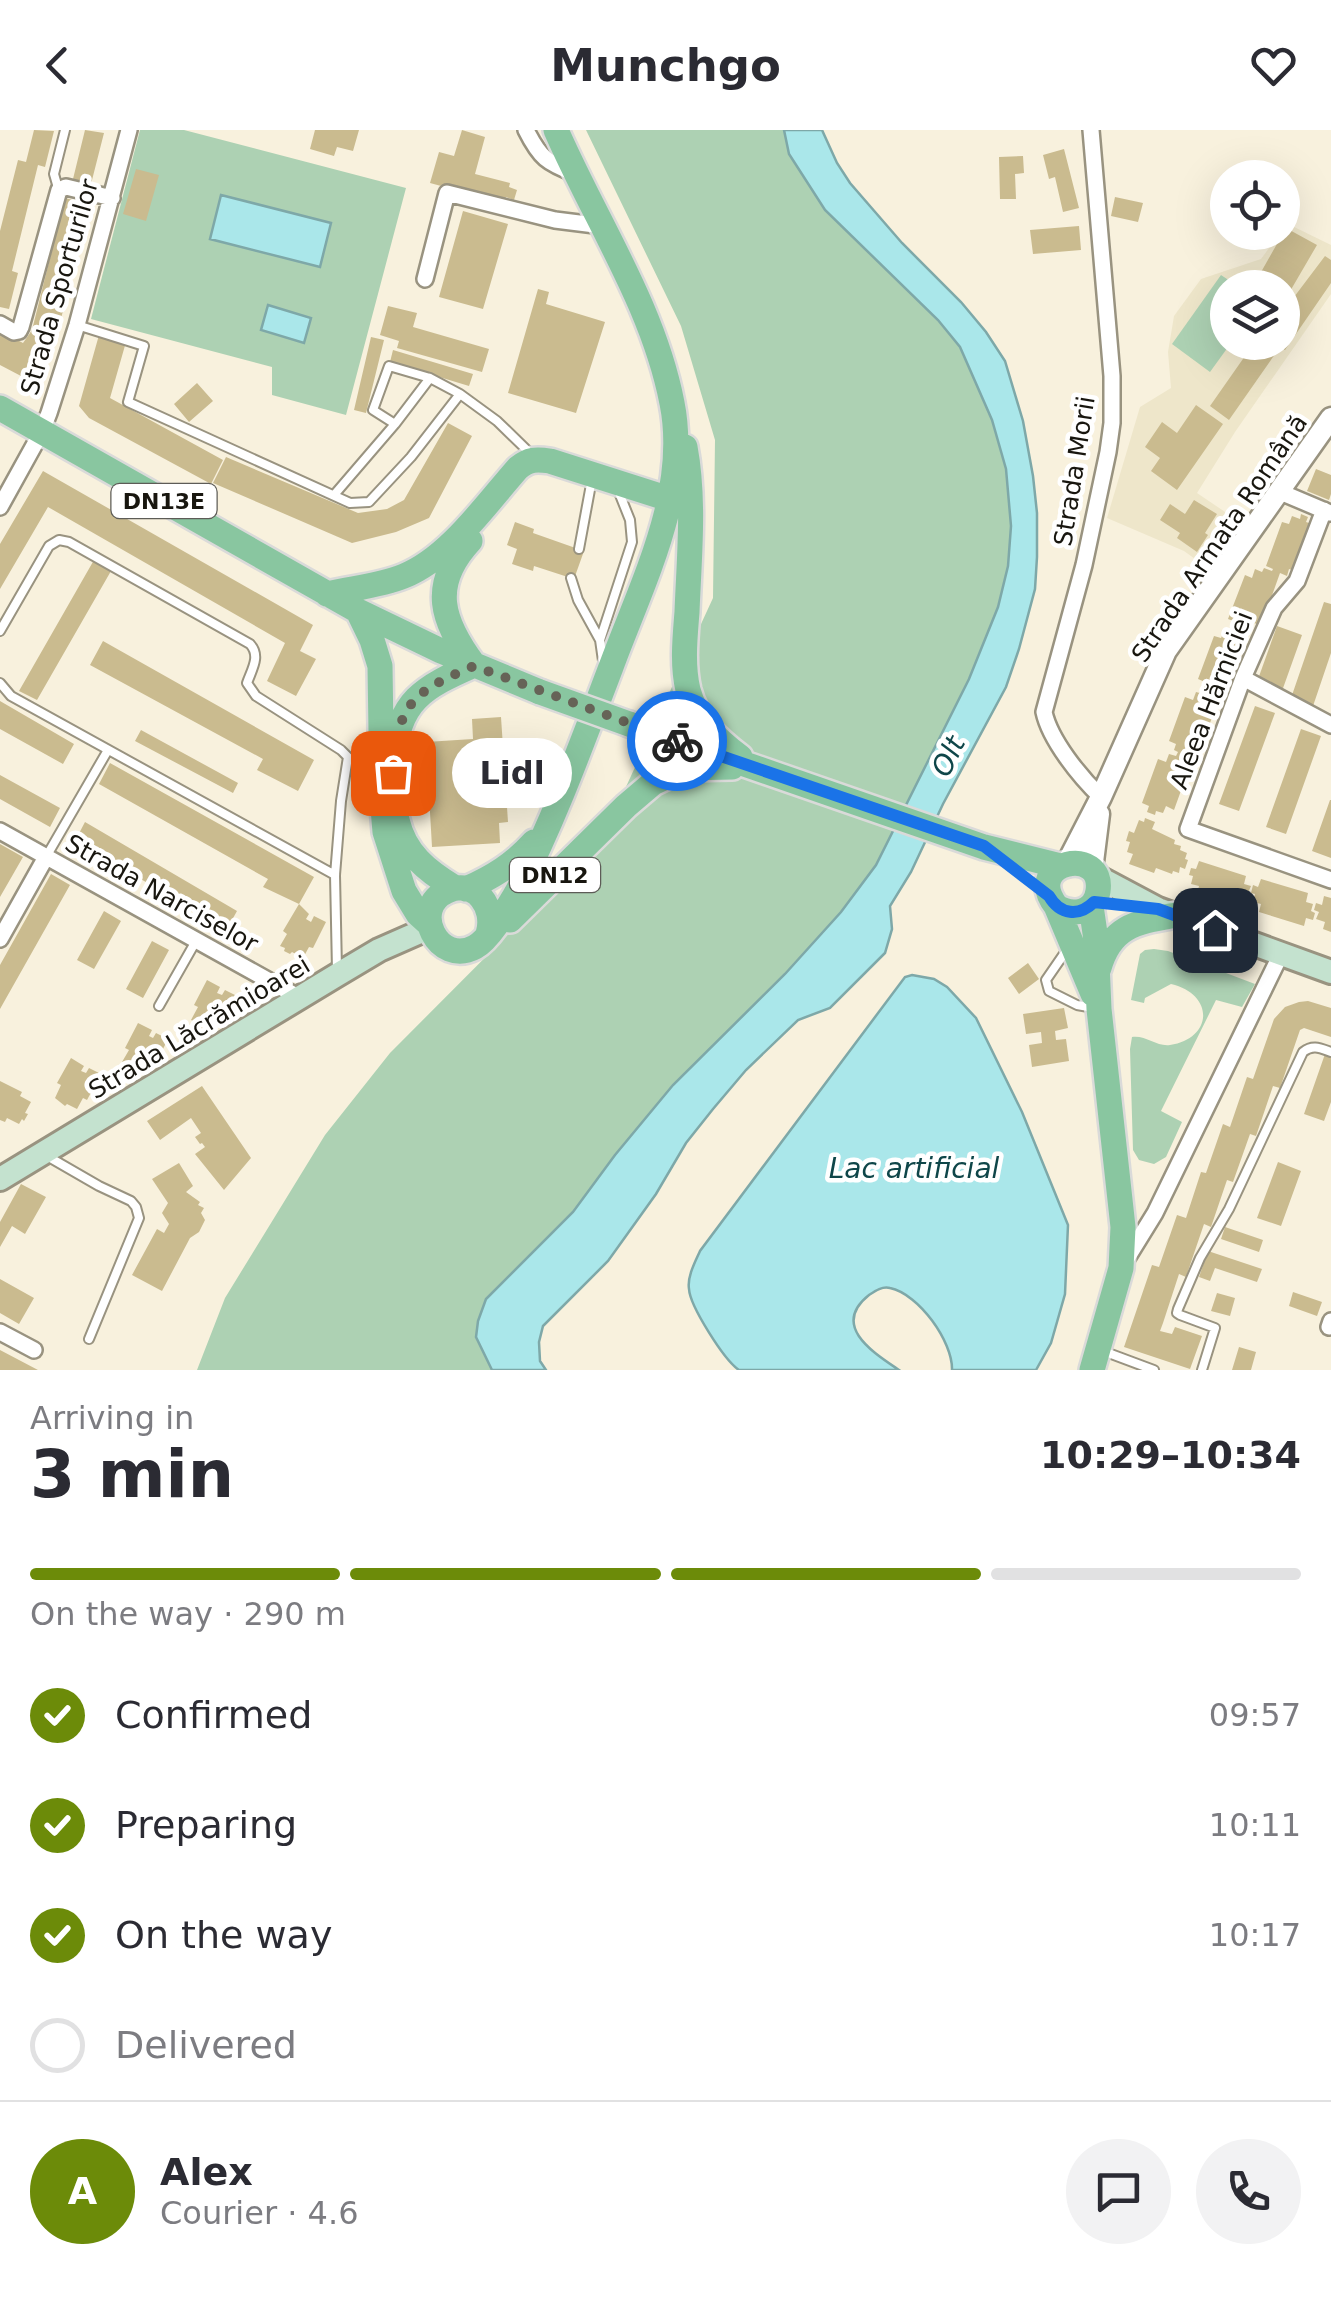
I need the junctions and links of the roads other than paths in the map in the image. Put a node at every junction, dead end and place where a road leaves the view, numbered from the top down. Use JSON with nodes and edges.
{"nodes":[{"id":1,"x":65,"y":130,"type":"edge"},
{"id":2,"x":129,"y":130,"type":"edge"},
{"id":3,"x":526,"y":130,"type":"edge"},
{"id":4,"x":556,"y":130,"type":"edge"},
{"id":5,"x":1092,"y":130,"type":"edge"},
{"id":6,"x":576,"y":174,"type":"junction"},
{"id":7,"x":60,"y":190,"type":"junction"},
{"id":8,"x":112,"y":198,"type":"junction"},
{"id":9,"x":604,"y":226,"type":"junction"},
{"id":10,"x":425,"y":278,"type":"dead end"},
{"id":11,"x":0,"y":324,"type":"edge"},
{"id":12,"x":77,"y":324,"type":"junction"},
{"id":13,"x":430,"y":378,"type":"junction"},
{"id":14,"x":460,"y":394,"type":"junction"},
{"id":15,"x":672,"y":404,"type":"junction"},
{"id":16,"x":0,"y":408,"type":"edge"},
{"id":17,"x":1331,"y":418,"type":"edge"},
{"id":18,"x":395,"y":424,"type":"junction"},
{"id":19,"x":42,"y":431,"type":"junction"},
{"id":20,"x":676,"y":441,"type":"junction"},
{"id":21,"x":535,"y":459,"type":"junction"},
{"id":22,"x":565,"y":466,"type":"junction"},
{"id":23,"x":615,"y":481,"type":"junction"},
{"id":24,"x":1278,"y":491,"type":"junction"},
{"id":25,"x":334,"y":495,"type":"junction"},
{"id":26,"x":669,"y":499,"type":"junction"},
{"id":27,"x":0,"y":508,"type":"edge"},
{"id":28,"x":1327,"y":512,"type":"edge"},
{"id":29,"x":579,"y":549,"type":"dead end"},
{"id":30,"x":571,"y":578,"type":"dead end"},
{"id":31,"x":327,"y":594,"type":"junction"},
{"id":32,"x":358,"y":611,"type":"junction"},
{"id":33,"x":0,"y":630,"type":"edge"},
{"id":34,"x":600,"y":640,"type":"junction"},
{"id":35,"x":474,"y":666,"type":"junction"},
{"id":36,"x":1242,"y":678,"type":"junction"},
{"id":37,"x":606,"y":680,"type":"junction"},
{"id":38,"x":0,"y":683,"type":"edge"},
{"id":39,"x":1331,"y":726,"type":"edge"},
{"id":40,"x":108,"y":750,"type":"junction"},
{"id":41,"x":754,"y":768,"type":"junction"},
{"id":42,"x":1101,"y":797,"type":"junction"},
{"id":43,"x":548,"y":821,"type":"junction"},
{"id":44,"x":0,"y":832,"type":"edge"},
{"id":45,"x":984,"y":846,"type":"junction"},
{"id":46,"x":46,"y":857,"type":"junction"},
{"id":47,"x":1079,"y":869,"type":"junction"},
{"id":48,"x":335,"y":875,"type":"junction"},
{"id":49,"x":1331,"y":880,"type":"edge"},
{"id":50,"x":461,"y":888,"type":"junction"},
{"id":51,"x":1052,"y":901,"type":"junction"},
{"id":52,"x":1092,"y":904,"type":"junction"},
{"id":53,"x":1167,"y":912,"type":"junction"},
{"id":54,"x":429,"y":926,"type":"junction"},
{"id":55,"x":486,"y":938,"type":"junction"},
{"id":56,"x":0,"y":939,"type":"edge"},
{"id":57,"x":196,"y":940,"type":"junction"},
{"id":58,"x":1072,"y":943,"type":"junction"},
{"id":59,"x":1280,"y":954,"type":"junction"},
{"id":60,"x":1098,"y":972,"type":"junction"},
{"id":61,"x":1331,"y":972,"type":"edge"},
{"id":62,"x":337,"y":975,"type":"junction"},
{"id":63,"x":300,"y":998,"type":"junction"},
{"id":64,"x":159,"y":1006,"type":"dead end"},
{"id":65,"x":1099,"y":1009,"type":"junction"},
{"id":66,"x":1331,"y":1052,"type":"edge"},
{"id":67,"x":43,"y":1153,"type":"junction"},
{"id":68,"x":0,"y":1180,"type":"edge"},
{"id":69,"x":1121,"y":1268,"type":"junction"},
{"id":70,"x":0,"y":1332,"type":"edge"},
{"id":71,"x":89,"y":1339,"type":"dead end"},
{"id":72,"x":34,"y":1350,"type":"dead end"},
{"id":73,"x":1095,"y":1360,"type":"edge"},
{"id":74,"x":1154,"y":1370,"type":"edge"},
{"id":75,"x":1202,"y":1370,"type":"edge"}],
"edges":[{"from":1,"to":7,"type":"lane"},
{"from":2,"to":8,"type":"street","name":"Strada Sporturilor"},
{"from":3,"to":6,"type":"street"},
{"from":4,"to":6,"type":"main road","number":"DN12"},
{"from":5,"to":42,"type":"street","name":"Strada Morii"},
{"from":6,"to":9,"type":"main road","number":"DN12"},
{"from":7,"to":8,"type":"street"},
{"from":7,"to":11,"type":"street"},
{"from":8,"to":12,"type":"street","name":"Strada Sporturilor"},
{"from":9,"to":10,"type":"street"},
{"from":9,"to":15,"type":"main road","number":"DN12"},
{"from":12,"to":19,"type":"street","name":"Strada Sporturilor"},
{"from":12,"to":25,"type":"lane"},
{"from":13,"to":14,"type":"lane"},
{"from":13,"to":18,"type":"lane"},
{"from":13,"to":18,"type":"lane"},
{"from":14,"to":21,"type":"lane"},
{"from":14,"to":25,"type":"lane"},
{"from":15,"to":20,"type":"main road","number":"DN12"},
{"from":15,"to":41,"type":"main road"},
{"from":16,"to":19,"type":"main road","number":"DN13E"},
{"from":17,"to":24,"type":"street","name":"Strada Armata Română"},
{"from":18,"to":25,"type":"lane"},
{"from":19,"to":27,"type":"street","name":"Strada Sporturilor"},
{"from":19,"to":31,"type":"main road","number":"DN13E"},
{"from":20,"to":23,"type":"main road"},
{"from":20,"to":26,"type":"main road","number":"DN12"},
{"from":21,"to":22,"type":"main road"},
{"from":21,"to":31,"type":"main road"},
{"from":22,"to":23,"type":"main road"},
{"from":22,"to":35,"type":"main road"},
{"from":23,"to":26,"type":"main road"},
{"from":23,"to":29,"type":"lane"},
{"from":23,"to":34,"type":"lane"},
{"from":24,"to":28,"type":"street"},
{"from":24,"to":42,"type":"street","name":"Strada Armata Română"},
{"from":26,"to":37,"type":"main road","number":"DN12"},
{"from":28,"to":36,"type":"street","name":"Aleea Hărniciei"},
{"from":30,"to":34,"type":"lane"},
{"from":31,"to":32,"type":"main road","number":"DN13E"},
{"from":32,"to":35,"type":"main road","number":"DN13E"},
{"from":32,"to":54,"type":"main road"},
{"from":33,"to":48,"type":"lane"},
{"from":34,"to":37,"type":"lane"},
{"from":35,"to":41,"type":"main road","number":"DN13E","bridge":true},
{"from":35,"to":50,"type":"main road"},
{"from":36,"to":39,"type":"street"},
{"from":36,"to":49,"type":"street","name":"Aleea Hărniciei"},
{"from":37,"to":43,"type":"main road","number":"DN12"},
{"from":38,"to":40,"type":"lane"},
{"from":40,"to":46,"type":"lane"},
{"from":40,"to":48,"type":"lane"},
{"from":41,"to":45,"type":"main road","number":"DN13E"},
{"from":41,"to":55,"type":"main road","number":"DN12"},
{"from":42,"to":47,"type":"street","name":"Strada Armata Română"},
{"from":43,"to":50,"type":"main road","number":"DN12"},
{"from":43,"to":55,"type":"main road","number":"DN12"},
{"from":44,"to":46,"type":"street","name":"Strada Narciselor"},
{"from":45,"to":47,"type":"main road","number":"DN13E"},
{"from":45,"to":51,"type":"main road","number":"DN13E"},
{"from":46,"to":56,"type":"street"},
{"from":46,"to":57,"type":"street","name":"Strada Narciselor"},
{"from":47,"to":51,"type":"main road"},
{"from":47,"to":52,"type":"main road"},
{"from":47,"to":53,"type":"main road","number":"DN13E"},
{"from":48,"to":62,"type":"lane"},
{"from":50,"to":54,"type":"main road"},
{"from":50,"to":55,"type":"main road"},
{"from":51,"to":52,"type":"main road"},
{"from":51,"to":58,"type":"main road"},
{"from":52,"to":53,"type":"main road","number":"DN13E"},
{"from":52,"to":60,"type":"main road"},
{"from":53,"to":59,"type":"main road","number":"DN13E"},
{"from":53,"to":60,"type":"main road"},
{"from":54,"to":55,"type":"main road"},
{"from":54,"to":62,"type":"main road","name":"Strada Lăcrămioarei"},
{"from":57,"to":63,"type":"street","name":"Strada Narciselor"},
{"from":57,"to":64,"type":"lane"},
{"from":58,"to":65,"type":"main road"},
{"from":58,"to":65,"type":"lane"},
{"from":59,"to":61,"type":"main road","number":"DN13E"},
{"from":59,"to":69,"type":"street"},
{"from":60,"to":65,"type":"main road"},
{"from":62,"to":63,"type":"main road","name":"Strada Lăcrămioarei"},
{"from":63,"to":67,"type":"main road","name":"Strada Lăcrămioarei"},
{"from":65,"to":69,"type":"main road"},
{"from":66,"to":75,"type":"lane"},
{"from":67,"to":68,"type":"main road","name":"Strada Lăcrămioarei"},
{"from":67,"to":71,"type":"lane"},
{"from":69,"to":73,"type":"main road"},
{"from":70,"to":72,"type":"street"},
{"from":73,"to":74,"type":"lane"}]}
